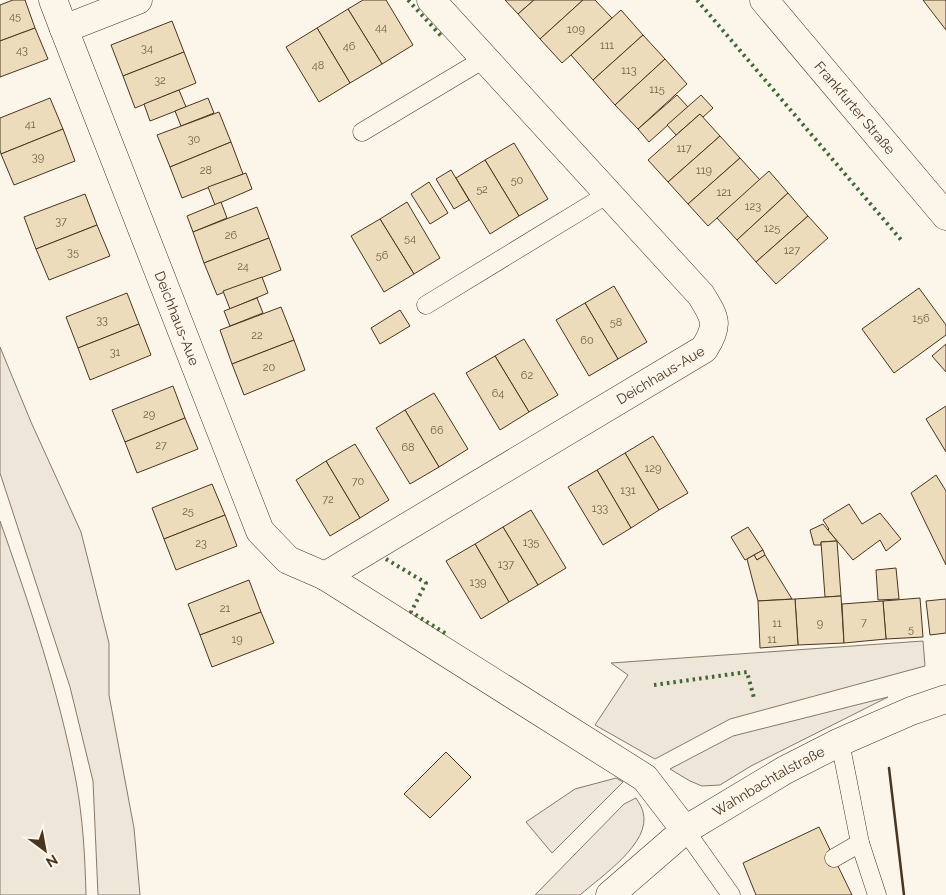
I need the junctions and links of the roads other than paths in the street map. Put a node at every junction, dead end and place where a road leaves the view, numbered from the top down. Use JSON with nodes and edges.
{"nodes":[{"id":1,"x":53,"y":0,"type":"edge"},
{"id":2,"x":138,"y":0,"type":"edge"},
{"id":3,"x":431,"y":0,"type":"edge"},
{"id":4,"x":764,"y":0,"type":"edge"},
{"id":5,"x":64,"y":29,"type":"junction"},
{"id":6,"x":484,"y":59,"type":"junction"},
{"id":7,"x":362,"y":132,"type":"dead end"},
{"id":8,"x":608,"y":194,"type":"junction"},
{"id":9,"x":946,"y":216,"type":"edge"},
{"id":10,"x":426,"y":306,"type":"dead end"},
{"id":11,"x":325,"y":576,"type":"junction"},
{"id":12,"x":946,"y":699,"type":"edge"},
{"id":13,"x":840,"y":742,"type":"junction"},
{"id":14,"x":685,"y":830,"type":"junction"},
{"id":15,"x":860,"y":843,"type":"junction"},
{"id":16,"x":834,"y":858,"type":"dead end"},
{"id":17,"x":610,"y":895,"type":"edge"},
{"id":18,"x":731,"y":895,"type":"edge"},
{"id":19,"x":877,"y":895,"type":"edge"}],
"edges":[{"from":1,"to":5,"type":"street","name":"Deichhaus-Aue"},
{"from":2,"to":5,"type":"street"},
{"from":3,"to":6,"type":"street","name":"Deichhaus-Aue"},
{"from":4,"to":9,"type":"street","name":"Frankfurter Straße"},
{"from":5,"to":11,"type":"street","name":"Deichhaus-Aue"},
{"from":6,"to":7,"type":"lane"},
{"from":6,"to":8,"type":"street","name":"Deichhaus-Aue"},
{"from":8,"to":10,"type":"lane"},
{"from":8,"to":11,"type":"street","name":"Deichhaus-Aue"},
{"from":11,"to":14,"type":"street","name":"Deichhaus-Aue"},
{"from":12,"to":13,"type":"street","name":"Wahnbachtalstraße"},
{"from":13,"to":14,"type":"street","name":"Wahnbachtalstraße"},
{"from":13,"to":15,"type":"lane"},
{"from":14,"to":17,"type":"street","name":"Wahnbachtalstraße"},
{"from":14,"to":18,"type":"lane"},
{"from":15,"to":16,"type":"lane"},
{"from":15,"to":19,"type":"lane"}]}
